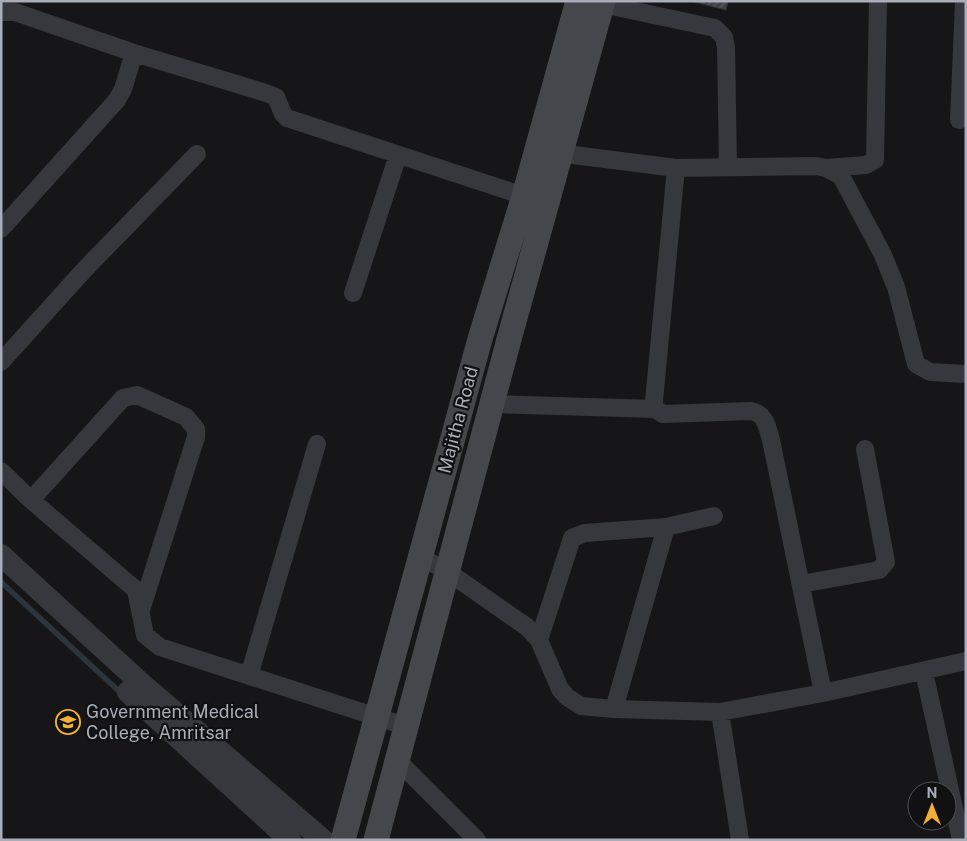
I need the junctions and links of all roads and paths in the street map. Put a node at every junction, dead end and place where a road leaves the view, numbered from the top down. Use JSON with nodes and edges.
{"nodes":[{"id":1,"x":578,"y":1,"type":"edge"},
{"id":2,"x":878,"y":1,"type":"edge"},
{"id":3,"x":964,"y":1,"type":"edge"},
{"id":4,"x":602,"y":3,"type":"edge"},
{"id":5,"x":1,"y":12,"type":"edge"},
{"id":6,"x":134,"y":53,"type":"junction"},
{"id":7,"x":959,"y":120,"type":"dead end"},
{"id":8,"x":548,"y":152,"type":"junction"},
{"id":9,"x":197,"y":154,"type":"dead end"},
{"id":10,"x":398,"y":155,"type":"junction"},
{"id":11,"x":728,"y":167,"type":"junction"},
{"id":12,"x":676,"y":168,"type":"junction"},
{"id":13,"x":826,"y":168,"type":"junction"},
{"id":14,"x":524,"y":196,"type":"junction"},
{"id":15,"x":1,"y":229,"type":"edge"},
{"id":16,"x":353,"y":293,"type":"dead end"},
{"id":17,"x":482,"y":334,"type":"junction"},
{"id":18,"x":508,"y":343,"type":"junction"},
{"id":19,"x":1,"y":362,"type":"edge"},
{"id":20,"x":966,"y":374,"type":"edge"},
{"id":21,"x":492,"y":404,"type":"junction"},
{"id":22,"x":655,"y":409,"type":"junction"},
{"id":23,"x":316,"y":444,"type":"dead end"},
{"id":24,"x":865,"y":449,"type":"dead end"},
{"id":25,"x":1,"y":471,"type":"edge"},
{"id":26,"x":31,"y":500,"type":"junction"},
{"id":27,"x":714,"y":516,"type":"dead end"},
{"id":28,"x":666,"y":527,"type":"junction"},
{"id":29,"x":1,"y":555,"type":"edge"},
{"id":30,"x":421,"y":557,"type":"junction"},
{"id":31,"x":448,"y":572,"type":"junction"},
{"id":32,"x":1,"y":573,"type":"edge"},
{"id":33,"x":801,"y":584,"type":"junction"},
{"id":34,"x":141,"y":610,"type":"junction"},
{"id":35,"x":539,"y":640,"type":"junction"},
{"id":36,"x":966,"y":661,"type":"edge"},
{"id":37,"x":924,"y":672,"type":"junction"},
{"id":38,"x":249,"y":676,"type":"junction"},
{"id":39,"x":823,"y":693,"type":"junction"},
{"id":40,"x":614,"y":709,"type":"junction"},
{"id":41,"x":720,"y":712,"type":"junction"},
{"id":42,"x":378,"y":716,"type":"junction"},
{"id":43,"x":405,"y":726,"type":"junction"},
{"id":44,"x":397,"y":760,"type":"junction"},
{"id":45,"x":290,"y":840,"type":"edge"},
{"id":46,"x":323,"y":840,"type":"edge"},
{"id":47,"x":343,"y":840,"type":"edge"},
{"id":48,"x":376,"y":840,"type":"edge"},
{"id":49,"x":477,"y":840,"type":"edge"},
{"id":50,"x":740,"y":840,"type":"edge"},
{"id":51,"x":961,"y":840,"type":"edge"}],
"edges":[{"from":1,"to":8,"type":"main road","name":"Majitha Road"},
{"from":2,"to":13,"type":"street"},
{"from":3,"to":7,"type":"street"},
{"from":4,"to":8,"type":"main road","name":"Majitha Road"},
{"from":4,"to":11,"type":"street"},
{"from":5,"to":6,"type":"street"},
{"from":6,"to":10,"type":"street"},
{"from":6,"to":15,"type":"street"},
{"from":8,"to":12,"type":"street"},
{"from":8,"to":14,"type":"main road","name":"Majitha Road"},
{"from":8,"to":18,"type":"main road","name":"Majitha Road"},
{"from":9,"to":19,"type":"street"},
{"from":10,"to":14,"type":"street"},
{"from":10,"to":16,"type":"street"},
{"from":11,"to":12,"type":"street"},
{"from":11,"to":13,"type":"street"},
{"from":12,"to":22,"type":"street"},
{"from":13,"to":20,"type":"street"},
{"from":14,"to":17,"type":"main road","name":"Majitha Road"},
{"from":17,"to":18,"type":"main road"},
{"from":17,"to":30,"type":"main road","name":"Majitha Road"},
{"from":18,"to":21,"type":"main road","name":"Majitha Road"},
{"from":21,"to":22,"type":"street"},
{"from":21,"to":31,"type":"main road","name":"Majitha Road"},
{"from":22,"to":33,"type":"street"},
{"from":23,"to":38,"type":"street"},
{"from":24,"to":33,"type":"street"},
{"from":25,"to":26,"type":"street"},
{"from":26,"to":34,"type":"street"},
{"from":26,"to":34,"type":"street"},
{"from":27,"to":28,"type":"street"},
{"from":28,"to":35,"type":"street"},
{"from":28,"to":40,"type":"street"},
{"from":29,"to":46,"type":"street"},
{"from":30,"to":31,"type":"street"},
{"from":30,"to":42,"type":"main road","name":"Majitha Road"},
{"from":31,"to":35,"type":"street"},
{"from":31,"to":43,"type":"main road","name":"Majitha Road"},
{"from":32,"to":45,"type":"street"},
{"from":33,"to":39,"type":"street"},
{"from":34,"to":38,"type":"street"},
{"from":35,"to":40,"type":"street"},
{"from":36,"to":37,"type":"street"},
{"from":37,"to":39,"type":"street"},
{"from":37,"to":51,"type":"street"},
{"from":38,"to":42,"type":"street"},
{"from":39,"to":41,"type":"street"},
{"from":40,"to":41,"type":"street"},
{"from":41,"to":50,"type":"street"},
{"from":42,"to":43,"type":"street"},
{"from":42,"to":47,"type":"main road","name":"Majitha Road"},
{"from":43,"to":44,"type":"main road","name":"Majitha Road"},
{"from":44,"to":48,"type":"main road","name":"Majitha Road"},
{"from":44,"to":49,"type":"street"}]}
